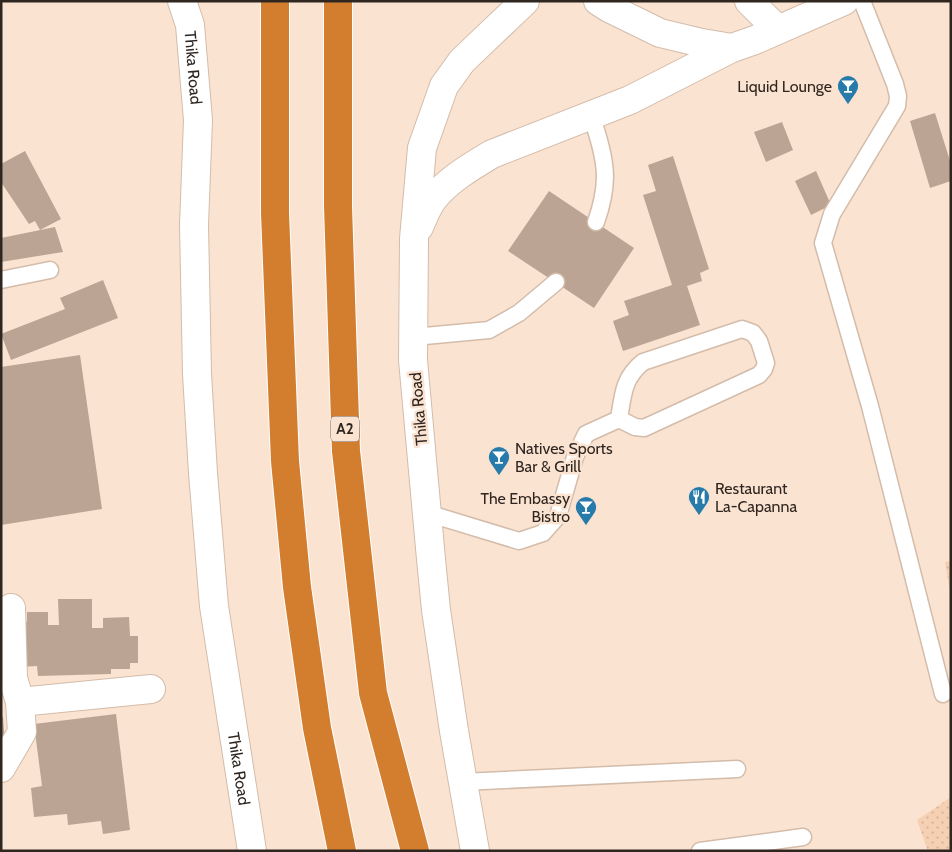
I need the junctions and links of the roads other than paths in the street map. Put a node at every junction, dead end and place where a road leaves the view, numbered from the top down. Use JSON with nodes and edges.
{"nodes":[{"id":1,"x":182,"y":1,"type":"edge"},
{"id":2,"x":275,"y":1,"type":"edge"},
{"id":3,"x":338,"y":1,"type":"edge"},
{"id":4,"x":525,"y":1,"type":"edge"},
{"id":5,"x":598,"y":1,"type":"edge"},
{"id":6,"x":749,"y":1,"type":"edge"},
{"id":7,"x":844,"y":1,"type":"edge"},
{"id":8,"x":862,"y":1,"type":"edge"},
{"id":9,"x":778,"y":30,"type":"junction"},
{"id":10,"x":732,"y":48,"type":"junction"},
{"id":11,"x":591,"y":114,"type":"junction"},
{"id":12,"x":596,"y":222,"type":"dead end"},
{"id":13,"x":414,"y":239,"type":"junction"},
{"id":14,"x":50,"y":270,"type":"dead end"},
{"id":15,"x":1,"y":280,"type":"edge"},
{"id":16,"x":556,"y":282,"type":"dead end"},
{"id":17,"x":414,"y":337,"type":"junction"},
{"id":18,"x":619,"y":419,"type":"junction"},
{"id":19,"x":426,"y":513,"type":"junction"},
{"id":20,"x":12,"y":608,"type":"dead end"},
{"id":21,"x":151,"y":689,"type":"dead end"},
{"id":22,"x":943,"y":694,"type":"dead end"},
{"id":23,"x":20,"y":702,"type":"junction"},
{"id":24,"x":1,"y":768,"type":"edge"},
{"id":25,"x":737,"y":769,"type":"dead end"},
{"id":26,"x":463,"y":782,"type":"junction"},
{"id":27,"x":803,"y":837,"type":"dead end"},
{"id":28,"x":252,"y":851,"type":"edge"},
{"id":29,"x":342,"y":851,"type":"edge"},
{"id":30,"x":415,"y":851,"type":"edge"},
{"id":31,"x":475,"y":851,"type":"edge"},
{"id":32,"x":700,"y":851,"type":"edge"}],
"edges":[{"from":1,"to":28,"type":"main road","name":"Thika Road"},
{"from":2,"to":29,"type":"highway"},
{"from":3,"to":30,"type":"highway","number":"A2"},
{"from":4,"to":13,"type":"main road","name":"Thika Road"},
{"from":5,"to":10,"type":"main road"},
{"from":6,"to":9,"type":"main road"},
{"from":7,"to":9,"type":"main road"},
{"from":8,"to":22,"type":"lane"},
{"from":9,"to":10,"type":"main road"},
{"from":10,"to":11,"type":"main road"},
{"from":11,"to":12,"type":"lane"},
{"from":11,"to":13,"type":"main road"},
{"from":13,"to":17,"type":"main road","name":"Thika Road"},
{"from":14,"to":15,"type":"lane"},
{"from":16,"to":17,"type":"lane"},
{"from":17,"to":19,"type":"main road","name":"Thika Road"},
{"from":18,"to":18,"type":"lane"},
{"from":18,"to":19,"type":"lane"},
{"from":19,"to":26,"type":"main road","name":"Thika Road"},
{"from":20,"to":23,"type":"main road"},
{"from":21,"to":23,"type":"main road"},
{"from":23,"to":24,"type":"main road"},
{"from":25,"to":26,"type":"lane"},
{"from":26,"to":31,"type":"main road","name":"Thika Road"},
{"from":27,"to":32,"type":"lane"}]}
